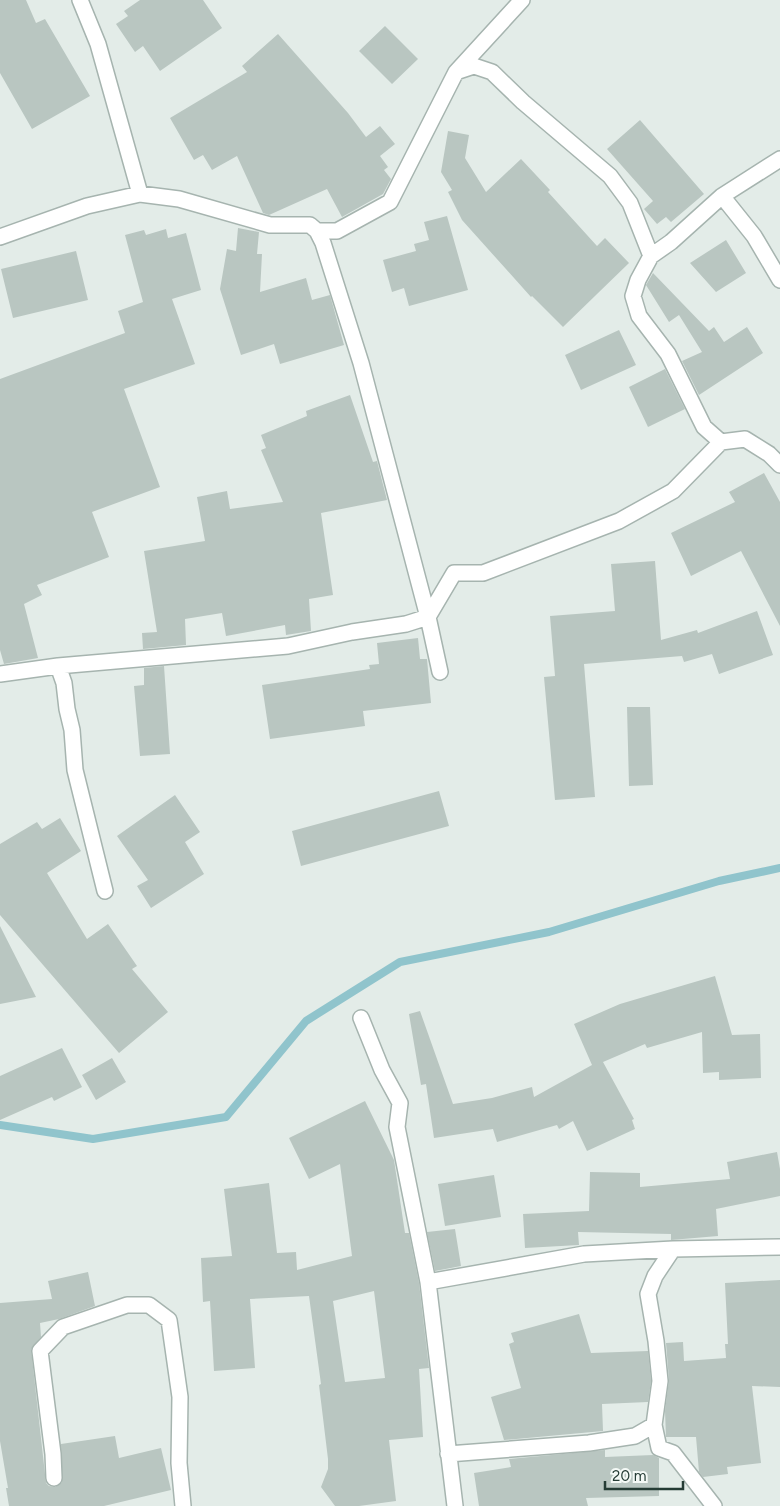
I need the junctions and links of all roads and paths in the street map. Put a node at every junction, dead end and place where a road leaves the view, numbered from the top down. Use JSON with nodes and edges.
{"nodes":[{"id":1,"x":80,"y":0,"type":"edge"},
{"id":2,"x":522,"y":0,"type":"edge"},
{"id":3,"x":456,"y":72,"type":"junction"},
{"id":4,"x":780,"y":159,"type":"edge"},
{"id":5,"x":140,"y":194,"type":"junction"},
{"id":6,"x":722,"y":196,"type":"junction"},
{"id":7,"x":317,"y":231,"type":"junction"},
{"id":8,"x":0,"y":237,"type":"edge"},
{"id":9,"x":651,"y":256,"type":"junction"},
{"id":10,"x":780,"y":280,"type":"edge"},
{"id":11,"x":721,"y":442,"type":"junction"},
{"id":12,"x":780,"y":465,"type":"edge"},
{"id":13,"x":428,"y":617,"type":"junction"},
{"id":14,"x":58,"y":666,"type":"junction"},
{"id":15,"x":440,"y":672,"type":"dead end"},
{"id":16,"x":0,"y":674,"type":"edge"},
{"id":17,"x":105,"y":891,"type":"dead end"},
{"id":18,"x":361,"y":1018,"type":"dead end"},
{"id":19,"x":780,"y":1247,"type":"edge"},
{"id":20,"x":673,"y":1249,"type":"junction"},
{"id":21,"x":428,"y":1282,"type":"junction"},
{"id":22,"x":654,"y":1426,"type":"junction"},
{"id":23,"x":448,"y":1454,"type":"junction"},
{"id":24,"x":54,"y":1478,"type":"dead end"},
{"id":25,"x":183,"y":1506,"type":"edge"},
{"id":26,"x":455,"y":1506,"type":"edge"},
{"id":27,"x":714,"y":1506,"type":"edge"}],
"edges":[{"from":1,"to":5,"type":"street"},
{"from":2,"to":3,"type":"street"},
{"from":3,"to":7,"type":"street"},
{"from":3,"to":9,"type":"street"},
{"from":4,"to":6,"type":"street"},
{"from":5,"to":7,"type":"street"},
{"from":5,"to":8,"type":"street"},
{"from":6,"to":9,"type":"street"},
{"from":6,"to":10,"type":"street"},
{"from":7,"to":13,"type":"street"},
{"from":9,"to":11,"type":"street"},
{"from":11,"to":12,"type":"street"},
{"from":11,"to":13,"type":"street"},
{"from":13,"to":14,"type":"street"},
{"from":13,"to":15,"type":"street"},
{"from":14,"to":16,"type":"street"},
{"from":14,"to":17,"type":"street"},
{"from":18,"to":21,"type":"street"},
{"from":19,"to":20,"type":"street"},
{"from":20,"to":21,"type":"street"},
{"from":20,"to":22,"type":"street"},
{"from":21,"to":23,"type":"street"},
{"from":22,"to":23,"type":"street"},
{"from":22,"to":27,"type":"street"},
{"from":23,"to":26,"type":"street"},
{"from":24,"to":25,"type":"street"}]}
